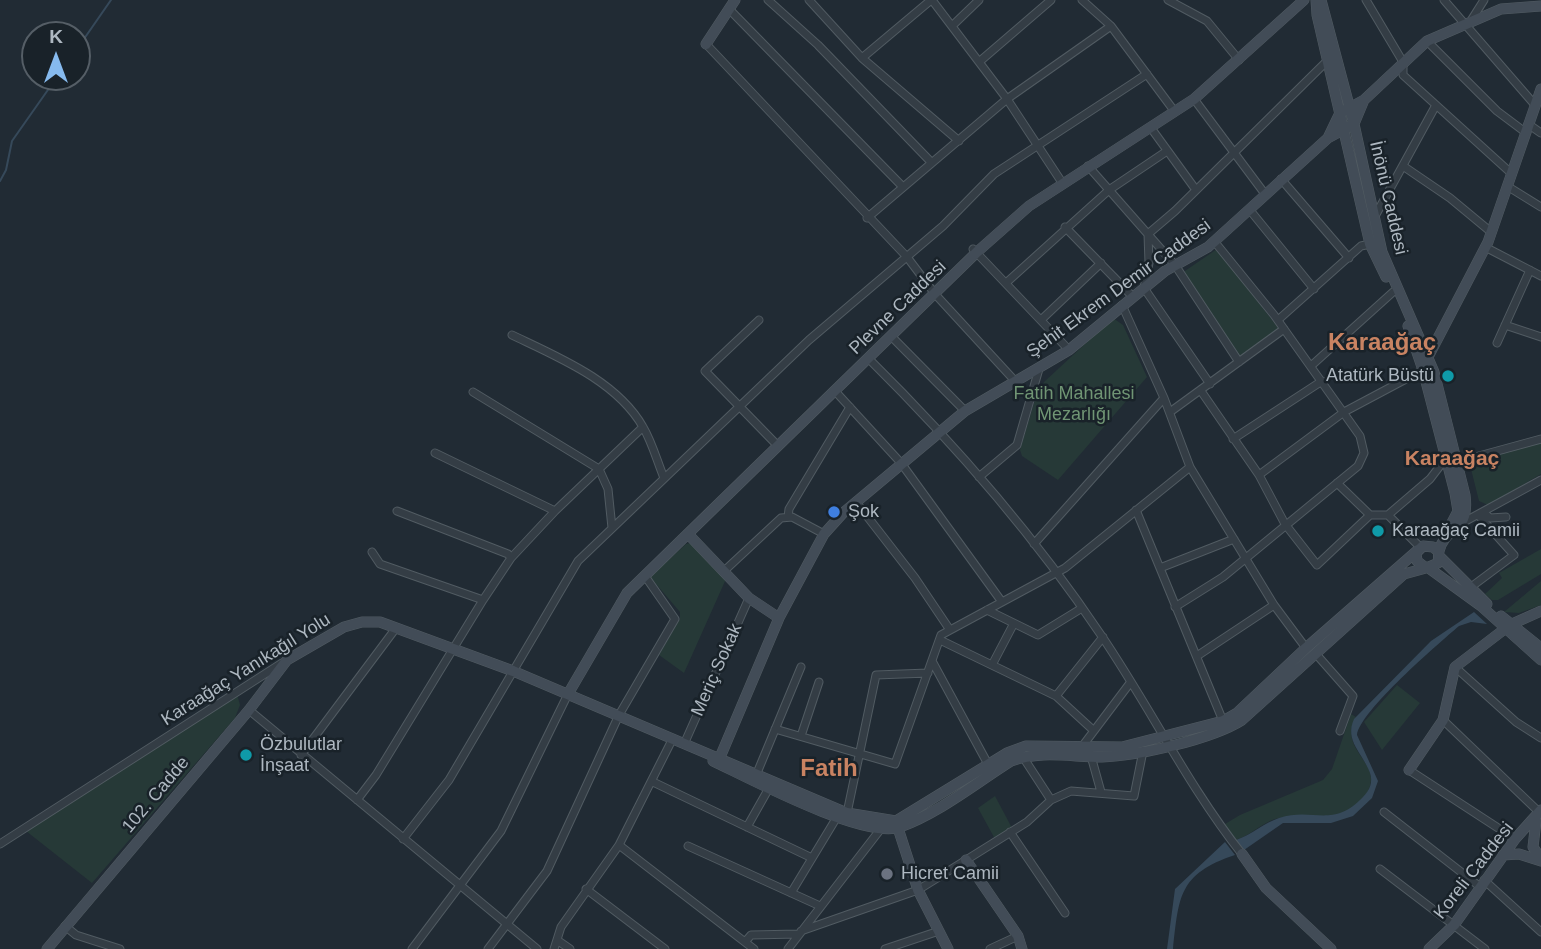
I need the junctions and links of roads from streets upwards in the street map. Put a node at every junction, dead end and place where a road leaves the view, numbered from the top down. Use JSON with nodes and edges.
{"nodes":[{"id":1,"x":768,"y":0,"type":"edge"},
{"id":2,"x":809,"y":0,"type":"edge"},
{"id":3,"x":932,"y":0,"type":"edge"},
{"id":4,"x":979,"y":0,"type":"edge"},
{"id":5,"x":1051,"y":0,"type":"edge"},
{"id":6,"x":1082,"y":0,"type":"edge"},
{"id":7,"x":1168,"y":0,"type":"edge"},
{"id":8,"x":1304,"y":0,"type":"edge"},
{"id":9,"x":1319,"y":0,"type":"edge"},
{"id":10,"x":1366,"y":0,"type":"edge"},
{"id":11,"x":1444,"y":0,"type":"edge"},
{"id":12,"x":1484,"y":0,"type":"edge"},
{"id":13,"x":732,"y":5,"type":"edge"},
{"id":14,"x":1541,"y":6,"type":"edge"},
{"id":15,"x":1467,"y":21,"type":"junction"},
{"id":16,"x":953,"y":26,"type":"junction"},
{"id":17,"x":1111,"y":26,"type":"junction"},
{"id":18,"x":1427,"y":41,"type":"junction"},
{"id":19,"x":706,"y":44,"type":"joint"},
{"id":20,"x":862,"y":58,"type":"junction"},
{"id":21,"x":1239,"y":60,"type":"junction"},
{"id":22,"x":1327,"y":61,"type":"junction"},
{"id":23,"x":979,"y":62,"type":"junction"},
{"id":24,"x":1403,"y":62,"type":"junction"},
{"id":25,"x":1147,"y":74,"type":"junction"},
{"id":26,"x":1541,"y":89,"type":"edge"},
{"id":27,"x":1007,"y":99,"type":"junction"},
{"id":28,"x":1194,"y":99,"type":"junction"},
{"id":29,"x":1364,"y":100,"type":"junction"},
{"id":30,"x":1436,"y":105,"type":"junction"},
{"id":31,"x":1535,"y":105,"type":"junction"},
{"id":32,"x":1350,"y":107,"type":"junction"},
{"id":33,"x":1175,"y":112,"type":"junction"},
{"id":34,"x":1340,"y":113,"type":"junction"},
{"id":35,"x":1354,"y":124,"type":"junction"},
{"id":36,"x":1150,"y":128,"type":"junction"},
{"id":37,"x":1343,"y":128,"type":"junction"},
{"id":38,"x":1527,"y":128,"type":"junction"},
{"id":39,"x":1541,"y":133,"type":"edge"},
{"id":40,"x":1328,"y":138,"type":"junction"},
{"id":41,"x":959,"y":141,"type":"junction"},
{"id":42,"x":1037,"y":146,"type":"junction"},
{"id":43,"x":1167,"y":151,"type":"junction"},
{"id":44,"x":1236,"y":151,"type":"junction"},
{"id":45,"x":932,"y":162,"type":"junction"},
{"id":46,"x":1088,"y":166,"type":"junction"},
{"id":47,"x":1403,"y":166,"type":"junction"},
{"id":48,"x":1512,"y":174,"type":"junction"},
{"id":49,"x":1281,"y":179,"type":"junction"},
{"id":50,"x":1063,"y":184,"type":"junction"},
{"id":51,"x":1507,"y":186,"type":"junction"},
{"id":52,"x":903,"y":187,"type":"junction"},
{"id":53,"x":1110,"y":190,"type":"junction"},
{"id":54,"x":1196,"y":190,"type":"junction"},
{"id":55,"x":1265,"y":194,"type":"junction"},
{"id":56,"x":1541,"y":207,"type":"edge"},
{"id":57,"x":1249,"y":209,"type":"junction"},
{"id":58,"x":867,"y":218,"type":"junction"},
{"id":59,"x":1374,"y":219,"type":"junction"},
{"id":60,"x":1065,"y":227,"type":"junction"},
{"id":61,"x":1491,"y":232,"type":"junction"},
{"id":62,"x":1148,"y":234,"type":"junction"},
{"id":63,"x":1214,"y":241,"type":"junction"},
{"id":64,"x":1370,"y":244,"type":"junction"},
{"id":65,"x":1485,"y":247,"type":"junction"},
{"id":66,"x":975,"y":250,"type":"junction"},
{"id":67,"x":907,"y":257,"type":"junction"},
{"id":68,"x":1349,"y":258,"type":"junction"},
{"id":69,"x":1101,"y":263,"type":"junction"},
{"id":70,"x":1175,"y":265,"type":"junction"},
{"id":71,"x":1530,"y":270,"type":"junction"},
{"id":72,"x":1541,"y":276,"type":"edge"},
{"id":73,"x":1006,"y":283,"type":"junction"},
{"id":74,"x":1144,"y":288,"type":"junction"},
{"id":75,"x":1314,"y":289,"type":"junction"},
{"id":76,"x":1393,"y":292,"type":"junction"},
{"id":77,"x":935,"y":294,"type":"junction"},
{"id":78,"x":1133,"y":297,"type":"junction"},
{"id":79,"x":1122,"y":306,"type":"junction"},
{"id":80,"x":759,"y":320,"type":"dead end"},
{"id":81,"x":1041,"y":320,"type":"junction"},
{"id":82,"x":1278,"y":320,"type":"junction"},
{"id":83,"x":1506,"y":325,"type":"junction"},
{"id":84,"x":1284,"y":329,"type":"junction"},
{"id":85,"x":512,"y":335,"type":"dead end"},
{"id":86,"x":891,"y":336,"type":"junction"},
{"id":87,"x":1541,"y":337,"type":"edge"},
{"id":88,"x":1497,"y":343,"type":"dead end"},
{"id":89,"x":1069,"y":350,"type":"junction"},
{"id":90,"x":1428,"y":357,"type":"junction"},
{"id":91,"x":868,"y":358,"type":"junction"},
{"id":92,"x":1239,"y":362,"type":"junction"},
{"id":93,"x":1311,"y":366,"type":"junction"},
{"id":94,"x":1039,"y":369,"type":"junction"},
{"id":95,"x":1423,"y":370,"type":"junction"},
{"id":96,"x":1016,"y":381,"type":"junction"},
{"id":97,"x":1322,"y":381,"type":"junction"},
{"id":98,"x":1210,"y":384,"type":"junction"},
{"id":99,"x":835,"y":391,"type":"junction"},
{"id":100,"x":1201,"y":391,"type":"junction"},
{"id":101,"x":473,"y":392,"type":"dead end"},
{"id":102,"x":1167,"y":405,"type":"junction"},
{"id":103,"x":740,"y":407,"type":"junction"},
{"id":104,"x":850,"y":407,"type":"junction"},
{"id":105,"x":965,"y":411,"type":"junction"},
{"id":106,"x":1344,"y":412,"type":"junction"},
{"id":107,"x":643,"y":427,"type":"junction"},
{"id":108,"x":940,"y":430,"type":"junction"},
{"id":109,"x":1233,"y":439,"type":"junction"},
{"id":110,"x":1541,"y":439,"type":"edge"},
{"id":111,"x":778,"y":446,"type":"junction"},
{"id":112,"x":435,"y":453,"type":"dead end"},
{"id":113,"x":1447,"y":458,"type":"junction"},
{"id":114,"x":1457,"y":462,"type":"junction"},
{"id":115,"x":901,"y":463,"type":"junction"},
{"id":116,"x":1190,"y":467,"type":"junction"},
{"id":117,"x":598,"y":470,"type":"junction"},
{"id":118,"x":1259,"y":475,"type":"junction"},
{"id":119,"x":979,"y":477,"type":"junction"},
{"id":120,"x":664,"y":478,"type":"junction"},
{"id":121,"x":1541,"y":480,"type":"edge"},
{"id":122,"x":1337,"y":482,"type":"junction"},
{"id":123,"x":856,"y":502,"type":"junction"},
{"id":124,"x":1136,"y":510,"type":"junction"},
{"id":125,"x":397,"y":511,"type":"dead end"},
{"id":126,"x":555,"y":511,"type":"junction"},
{"id":127,"x":1370,"y":515,"type":"junction"},
{"id":128,"x":1388,"y":515,"type":"junction"},
{"id":129,"x":1481,"y":515,"type":"junction"},
{"id":130,"x":788,"y":517,"type":"junction"},
{"id":131,"x":1506,"y":517,"type":"dead end"},
{"id":132,"x":1462,"y":523,"type":"junction"},
{"id":133,"x":1285,"y":524,"type":"junction"},
{"id":134,"x":612,"y":528,"type":"junction"},
{"id":135,"x":688,"y":534,"type":"junction"},
{"id":136,"x":824,"y":534,"type":"junction"},
{"id":137,"x":1234,"y":539,"type":"junction"},
{"id":138,"x":1034,"y":544,"type":"junction"},
{"id":139,"x":1422,"y":547,"type":"junction"},
{"id":140,"x":372,"y":552,"type":"dead end"},
{"id":141,"x":1439,"y":554,"type":"junction"},
{"id":142,"x":1245,"y":556,"type":"junction"},
{"id":143,"x":511,"y":558,"type":"junction"},
{"id":144,"x":1160,"y":568,"type":"junction"},
{"id":145,"x":1428,"y":568,"type":"junction"},
{"id":146,"x":723,"y":572,"type":"junction"},
{"id":147,"x":1058,"y":572,"type":"junction"},
{"id":148,"x":645,"y":576,"type":"junction"},
{"id":149,"x":1471,"y":587,"type":"junction"},
{"id":150,"x":749,"y":598,"type":"junction"},
{"id":151,"x":483,"y":600,"type":"junction"},
{"id":152,"x":1002,"y":602,"type":"junction"},
{"id":153,"x":1483,"y":604,"type":"junction"},
{"id":154,"x":1274,"y":605,"type":"junction"},
{"id":155,"x":1175,"y":607,"type":"junction"},
{"id":156,"x":1083,"y":608,"type":"junction"},
{"id":157,"x":987,"y":610,"type":"junction"},
{"id":158,"x":1541,"y":611,"type":"edge"},
{"id":159,"x":779,"y":618,"type":"junction"},
{"id":160,"x":1505,"y":623,"type":"junction"},
{"id":161,"x":1013,"y":625,"type":"junction"},
{"id":162,"x":396,"y":628,"type":"junction"},
{"id":163,"x":950,"y":630,"type":"junction"},
{"id":164,"x":1103,"y":637,"type":"junction"},
{"id":165,"x":940,"y":640,"type":"junction"},
{"id":166,"x":1306,"y":648,"type":"junction"},
{"id":167,"x":1541,"y":649,"type":"edge"},
{"id":168,"x":452,"y":650,"type":"junction"},
{"id":169,"x":1316,"y":654,"type":"junction"},
{"id":170,"x":1197,"y":656,"type":"junction"},
{"id":171,"x":287,"y":660,"type":"junction"},
{"id":172,"x":1541,"y":660,"type":"edge"},
{"id":173,"x":932,"y":661,"type":"junction"},
{"id":174,"x":992,"y":665,"type":"junction"},
{"id":175,"x":801,"y":667,"type":"dead end"},
{"id":176,"x":1455,"y":667,"type":"junction"},
{"id":177,"x":513,"y":671,"type":"junction"},
{"id":178,"x":928,"y":673,"type":"junction"},
{"id":179,"x":819,"y":682,"type":"dead end"},
{"id":180,"x":1130,"y":683,"type":"junction"},
{"id":181,"x":568,"y":694,"type":"junction"},
{"id":182,"x":1056,"y":696,"type":"junction"},
{"id":183,"x":249,"y":710,"type":"junction"},
{"id":184,"x":620,"y":715,"type":"junction"},
{"id":185,"x":1443,"y":720,"type":"junction"},
{"id":186,"x":1223,"y":721,"type":"junction"},
{"id":187,"x":645,"y":726,"type":"junction"},
{"id":188,"x":775,"y":729,"type":"junction"},
{"id":189,"x":1093,"y":730,"type":"junction"},
{"id":190,"x":1340,"y":731,"type":"dead end"},
{"id":191,"x":801,"y":736,"type":"junction"},
{"id":192,"x":1541,"y":738,"type":"edge"},
{"id":193,"x":1166,"y":741,"type":"junction"},
{"id":194,"x":671,"y":742,"type":"junction"},
{"id":195,"x":685,"y":742,"type":"junction"},
{"id":196,"x":1081,"y":748,"type":"junction"},
{"id":197,"x":1143,"y":751,"type":"junction"},
{"id":198,"x":862,"y":752,"type":"junction"},
{"id":199,"x":301,"y":755,"type":"junction"},
{"id":200,"x":1091,"y":756,"type":"junction"},
{"id":201,"x":1023,"y":757,"type":"junction"},
{"id":202,"x":719,"y":760,"type":"junction"},
{"id":203,"x":989,"y":766,"type":"junction"},
{"id":204,"x":1409,"y":770,"type":"joint"},
{"id":205,"x":757,"y":773,"type":"junction"},
{"id":206,"x":653,"y":782,"type":"junction"},
{"id":207,"x":769,"y":788,"type":"junction"},
{"id":208,"x":1101,"y":792,"type":"junction"},
{"id":209,"x":357,"y":800,"type":"junction"},
{"id":210,"x":1051,"y":800,"type":"junction"},
{"id":211,"x":1384,"y":811,"type":"dead end"},
{"id":212,"x":847,"y":813,"type":"junction"},
{"id":213,"x":1539,"y":813,"type":"edge"},
{"id":214,"x":837,"y":817,"type":"junction"},
{"id":215,"x":883,"y":825,"type":"junction"},
{"id":216,"x":897,"y":825,"type":"junction"},
{"id":217,"x":747,"y":827,"type":"junction"},
{"id":218,"x":1010,"y":832,"type":"junction"},
{"id":219,"x":403,"y":839,"type":"junction"},
{"id":220,"x":1515,"y":839,"type":"junction"},
{"id":221,"x":0,"y":844,"type":"edge"},
{"id":222,"x":619,"y":845,"type":"junction"},
{"id":223,"x":688,"y":846,"type":"dead end"},
{"id":224,"x":1242,"y":854,"type":"joint"},
{"id":225,"x":1503,"y":855,"type":"junction"},
{"id":226,"x":812,"y":858,"type":"junction"},
{"id":227,"x":966,"y":860,"type":"junction"},
{"id":228,"x":1541,"y":860,"type":"edge"},
{"id":229,"x":1380,"y":869,"type":"dead end"},
{"id":230,"x":1482,"y":883,"type":"junction"},
{"id":231,"x":460,"y":887,"type":"junction"},
{"id":232,"x":586,"y":889,"type":"junction"},
{"id":233,"x":918,"y":890,"type":"junction"},
{"id":234,"x":791,"y":893,"type":"junction"},
{"id":235,"x":820,"y":906,"type":"junction"},
{"id":236,"x":1066,"y":913,"type":"dead end"},
{"id":237,"x":1454,"y":925,"type":"junction"},
{"id":238,"x":65,"y":926,"type":"junction"},
{"id":239,"x":506,"y":926,"type":"junction"},
{"id":240,"x":939,"y":931,"type":"junction"},
{"id":241,"x":800,"y":932,"type":"junction"},
{"id":242,"x":1541,"y":932,"type":"edge"},
{"id":243,"x":1018,"y":936,"type":"junction"},
{"id":244,"x":557,"y":940,"type":"junction"},
{"id":245,"x":744,"y":942,"type":"junction"},
{"id":246,"x":47,"y":949,"type":"edge"},
{"id":247,"x":120,"y":949,"type":"edge"},
{"id":248,"x":412,"y":949,"type":"edge"},
{"id":249,"x":488,"y":949,"type":"edge"},
{"id":250,"x":537,"y":949,"type":"edge"},
{"id":251,"x":554,"y":949,"type":"edge"},
{"id":252,"x":570,"y":949,"type":"edge"},
{"id":253,"x":665,"y":949,"type":"edge"},
{"id":254,"x":754,"y":949,"type":"edge"},
{"id":255,"x":788,"y":949,"type":"edge"},
{"id":256,"x":886,"y":949,"type":"edge"},
{"id":257,"x":948,"y":949,"type":"edge"},
{"id":258,"x":990,"y":949,"type":"edge"},
{"id":259,"x":1022,"y":949,"type":"edge"},
{"id":260,"x":1331,"y":949,"type":"edge"},
{"id":261,"x":1429,"y":949,"type":"edge"},
{"id":262,"x":1485,"y":949,"type":"edge"}],
"edges":[{"from":1,"to":45,"type":"street"},
{"from":2,"to":20,"type":"street"},
{"from":3,"to":16,"type":"street"},
{"from":3,"to":20,"type":"street"},
{"from":4,"to":16,"type":"street"},
{"from":5,"to":23,"type":"street"},
{"from":6,"to":17,"type":"street"},
{"from":7,"to":21,"type":"street"},
{"from":8,"to":21,"type":"street","name":"Plevne Caddesi"},
{"from":9,"to":22,"type":"street","name":"İnönü Caddesi"},
{"from":9,"to":32,"type":"street","name":"İnönü Caddesi"},
{"from":10,"to":24,"type":"street"},
{"from":11,"to":15,"type":"street"},
{"from":12,"to":15,"type":"street"},
{"from":13,"to":19,"type":"street"},
{"from":13,"to":52,"type":"street"},
{"from":14,"to":15,"type":"street"},
{"from":15,"to":18,"type":"street"},
{"from":15,"to":31,"type":"street"},
{"from":16,"to":23,"type":"street"},
{"from":17,"to":25,"type":"street"},
{"from":17,"to":27,"type":"street"},
{"from":18,"to":24,"type":"street"},
{"from":18,"to":38,"type":"street"},
{"from":19,"to":58,"type":"street"},
{"from":20,"to":41,"type":"street"},
{"from":21,"to":28,"type":"street","name":"Plevne Caddesi"},
{"from":22,"to":34,"type":"street","name":"İnönü Caddesi"},
{"from":22,"to":44,"type":"street"},
{"from":23,"to":27,"type":"street"},
{"from":24,"to":29,"type":"street"},
{"from":24,"to":30,"type":"street"},
{"from":25,"to":33,"type":"street"},
{"from":25,"to":42,"type":"street"},
{"from":26,"to":31,"type":"street"},
{"from":27,"to":41,"type":"street"},
{"from":27,"to":42,"type":"street"},
{"from":28,"to":33,"type":"street","name":"Plevne Caddesi"},
{"from":28,"to":44,"type":"street"},
{"from":29,"to":32,"type":"street"},
{"from":29,"to":35,"type":"street"},
{"from":30,"to":47,"type":"street"},
{"from":30,"to":48,"type":"street"},
{"from":31,"to":38,"type":"street"},
{"from":32,"to":34,"type":"street"},
{"from":32,"to":35,"type":"street","name":"İnönü Caddesi"},
{"from":33,"to":36,"type":"street","name":"Plevne Caddesi"},
{"from":34,"to":37,"type":"street","name":"İnönü Caddesi"},
{"from":34,"to":40,"type":"street"},
{"from":35,"to":37,"type":"street","name":"Şehit Ekrem Demir Caddesi"},
{"from":35,"to":59,"type":"street","name":"İnönü Caddesi"},
{"from":36,"to":43,"type":"street"},
{"from":36,"to":46,"type":"street","name":"Plevne Caddesi"},
{"from":37,"to":40,"type":"street","name":"Şehit Ekrem Demir Caddesi"},
{"from":37,"to":64,"type":"street","name":"İnönü Caddesi"},
{"from":38,"to":39,"type":"street"},
{"from":38,"to":48,"type":"street"},
{"from":40,"to":49,"type":"street","name":"Şehit Ekrem Demir Caddesi"},
{"from":41,"to":45,"type":"street"},
{"from":42,"to":50,"type":"street"},
{"from":42,"to":67,"type":"street"},
{"from":43,"to":53,"type":"street"},
{"from":43,"to":54,"type":"street"},
{"from":44,"to":54,"type":"street"},
{"from":44,"to":55,"type":"street"},
{"from":45,"to":52,"type":"street"},
{"from":46,"to":50,"type":"street","name":"Plevne Caddesi"},
{"from":46,"to":53,"type":"street"},
{"from":47,"to":59,"type":"street"},
{"from":47,"to":61,"type":"street"},
{"from":48,"to":51,"type":"street"},
{"from":49,"to":55,"type":"street","name":"Şehit Ekrem Demir Caddesi"},
{"from":49,"to":68,"type":"street"},
{"from":50,"to":66,"type":"street","name":"Plevne Caddesi"},
{"from":51,"to":56,"type":"street"},
{"from":51,"to":61,"type":"street"},
{"from":52,"to":58,"type":"street"},
{"from":53,"to":60,"type":"street"},
{"from":53,"to":62,"type":"street"},
{"from":54,"to":62,"type":"street"},
{"from":55,"to":57,"type":"street","name":"Şehit Ekrem Demir Caddesi"},
{"from":57,"to":63,"type":"street","name":"Şehit Ekrem Demir Caddesi"},
{"from":57,"to":75,"type":"street"},
{"from":58,"to":67,"type":"street"},
{"from":59,"to":90,"type":"street","name":"İnönü Caddesi"},
{"from":60,"to":69,"type":"street"},
{"from":60,"to":73,"type":"street"},
{"from":61,"to":65,"type":"street"},
{"from":62,"to":70,"type":"street"},
{"from":62,"to":74,"type":"street"},
{"from":63,"to":70,"type":"street","name":"Şehit Ekrem Demir Caddesi"},
{"from":63,"to":82,"type":"street"},
{"from":64,"to":68,"type":"street"},
{"from":64,"to":76,"type":"street","name":"İnönü Caddesi"},
{"from":65,"to":71,"type":"street"},
{"from":65,"to":90,"type":"street"},
{"from":66,"to":73,"type":"street"},
{"from":66,"to":77,"type":"street","name":"Plevne Caddesi"},
{"from":67,"to":77,"type":"street"},
{"from":67,"to":103,"type":"street"},
{"from":68,"to":75,"type":"street"},
{"from":69,"to":78,"type":"street"},
{"from":69,"to":81,"type":"street"},
{"from":70,"to":74,"type":"street","name":"Şehit Ekrem Demir Caddesi"},
{"from":70,"to":92,"type":"street"},
{"from":71,"to":72,"type":"street"},
{"from":71,"to":83,"type":"street"},
{"from":73,"to":81,"type":"street"},
{"from":74,"to":78,"type":"street","name":"Şehit Ekrem Demir Caddesi"},
{"from":74,"to":98,"type":"street"},
{"from":75,"to":82,"type":"street"},
{"from":76,"to":93,"type":"street"},
{"from":76,"to":95,"type":"street","name":"İnönü Caddesi"},
{"from":77,"to":86,"type":"street","name":"Plevne Caddesi"},
{"from":77,"to":96,"type":"street"},
{"from":78,"to":79,"type":"street","name":"Şehit Ekrem Demir Caddesi"},
{"from":79,"to":89,"type":"street","name":"Şehit Ekrem Demir Caddesi"},
{"from":79,"to":102,"type":"street"},
{"from":80,"to":103,"type":"street"},
{"from":81,"to":89,"type":"street"},
{"from":82,"to":84,"type":"street"},
{"from":83,"to":87,"type":"street"},
{"from":83,"to":88,"type":"street"},
{"from":84,"to":92,"type":"street"},
{"from":84,"to":93,"type":"street"},
{"from":85,"to":107,"type":"street"},
{"from":86,"to":91,"type":"street","name":"Plevne Caddesi"},
{"from":86,"to":105,"type":"street"},
{"from":89,"to":94,"type":"street","name":"Şehit Ekrem Demir Caddesi"},
{"from":90,"to":95,"type":"street"},
{"from":90,"to":114,"type":"street","name":"İnönü Caddesi"},
{"from":91,"to":99,"type":"street","name":"Plevne Caddesi"},
{"from":91,"to":108,"type":"street"},
{"from":92,"to":98,"type":"street"},
{"from":93,"to":97,"type":"street"},
{"from":94,"to":96,"type":"street","name":"Şehit Ekrem Demir Caddesi"},
{"from":94,"to":119,"type":"street"},
{"from":95,"to":106,"type":"street"},
{"from":95,"to":113,"type":"street","name":"İnönü Caddesi"},
{"from":96,"to":105,"type":"street","name":"Şehit Ekrem Demir Caddesi"},
{"from":97,"to":106,"type":"street"},
{"from":97,"to":109,"type":"street"},
{"from":98,"to":100,"type":"street"},
{"from":99,"to":104,"type":"street"},
{"from":99,"to":111,"type":"street","name":"Plevne Caddesi"},
{"from":100,"to":102,"type":"street"},
{"from":100,"to":109,"type":"street"},
{"from":101,"to":117,"type":"street"},
{"from":102,"to":116,"type":"street"},
{"from":102,"to":138,"type":"street"},
{"from":103,"to":111,"type":"street"},
{"from":103,"to":120,"type":"street"},
{"from":104,"to":115,"type":"street"},
{"from":104,"to":130,"type":"street"},
{"from":105,"to":108,"type":"street","name":"Şehit Ekrem Demir Caddesi"},
{"from":106,"to":118,"type":"street"},
{"from":106,"to":122,"type":"street"},
{"from":107,"to":117,"type":"street"},
{"from":107,"to":120,"type":"street"},
{"from":108,"to":115,"type":"street","name":"Şehit Ekrem Demir Caddesi"},
{"from":108,"to":119,"type":"street"},
{"from":109,"to":118,"type":"street"},
{"from":110,"to":114,"type":"street"},
{"from":111,"to":135,"type":"street","name":"Plevne Caddesi"},
{"from":112,"to":126,"type":"street"},
{"from":113,"to":128,"type":"street"},
{"from":113,"to":139,"type":"street","name":"İnönü Caddesi"},
{"from":114,"to":132,"type":"street","name":"İnönü Caddesi"},
{"from":115,"to":123,"type":"street","name":"Şehit Ekrem Demir Caddesi"},
{"from":115,"to":152,"type":"street"},
{"from":116,"to":124,"type":"street"},
{"from":116,"to":137,"type":"street"},
{"from":117,"to":126,"type":"street"},
{"from":117,"to":134,"type":"street"},
{"from":118,"to":133,"type":"street"},
{"from":119,"to":138,"type":"street"},
{"from":120,"to":134,"type":"street"},
{"from":121,"to":129,"type":"street"},
{"from":122,"to":127,"type":"street"},
{"from":122,"to":133,"type":"street"},
{"from":123,"to":136,"type":"street","name":"Şehit Ekrem Demir Caddesi"},
{"from":123,"to":163,"type":"street"},
{"from":124,"to":144,"type":"street"},
{"from":124,"to":147,"type":"street"},
{"from":125,"to":143,"type":"street"},
{"from":126,"to":143,"type":"street"},
{"from":127,"to":128,"type":"street"},
{"from":127,"to":133,"type":"street"},
{"from":128,"to":139,"type":"street"},
{"from":129,"to":131,"type":"street"},
{"from":129,"to":132,"type":"street"},
{"from":129,"to":149,"type":"street"},
{"from":130,"to":136,"type":"street"},
{"from":130,"to":146,"type":"street"},
{"from":132,"to":141,"type":"street"},
{"from":133,"to":142,"type":"street"},
{"from":134,"to":177,"type":"street"},
{"from":135,"to":146,"type":"street"},
{"from":135,"to":148,"type":"street","name":"Plevne Caddesi"},
{"from":136,"to":159,"type":"street","name":"Şehit Ekrem Demir Caddesi"},
{"from":137,"to":142,"type":"street"},
{"from":137,"to":144,"type":"street"},
{"from":138,"to":147,"type":"street"},
{"from":139,"to":141,"type":"street"},
{"from":139,"to":145,"type":"street"},
{"from":139,"to":166,"type":"street","name":"İnönü Caddesi"},
{"from":140,"to":151,"type":"street"},
{"from":141,"to":145,"type":"street"},
{"from":141,"to":149,"type":"street"},
{"from":142,"to":154,"type":"street"},
{"from":142,"to":155,"type":"street"},
{"from":143,"to":151,"type":"street"},
{"from":144,"to":155,"type":"street"},
{"from":145,"to":153,"type":"street"},
{"from":145,"to":169,"type":"street"},
{"from":146,"to":150,"type":"street"},
{"from":147,"to":152,"type":"street"},
{"from":147,"to":156,"type":"street"},
{"from":148,"to":181,"type":"street","name":"Plevne Caddesi"},
{"from":148,"to":184,"type":"street"},
{"from":149,"to":153,"type":"street"},
{"from":150,"to":159,"type":"street"},
{"from":150,"to":195,"type":"street","name":"Meriç Sokak"},
{"from":151,"to":168,"type":"street"},
{"from":152,"to":157,"type":"street"},
{"from":153,"to":160,"type":"street"},
{"from":154,"to":166,"type":"street"},
{"from":154,"to":170,"type":"street"},
{"from":155,"to":170,"type":"street"},
{"from":156,"to":161,"type":"street"},
{"from":156,"to":164,"type":"street"},
{"from":157,"to":161,"type":"street"},
{"from":157,"to":163,"type":"street"},
{"from":158,"to":160,"type":"street"},
{"from":159,"to":202,"type":"street","name":"Şehit Ekrem Demir Caddesi"},
{"from":160,"to":167,"type":"street"},
{"from":160,"to":172,"type":"street"},
{"from":160,"to":176,"type":"street"},
{"from":161,"to":174,"type":"street"},
{"from":162,"to":168,"type":"street","name":"Karaağaç Yanıkağıl Yolu"},
{"from":162,"to":171,"type":"street","name":"Karaağaç Yanıkağıl Yolu"},
{"from":162,"to":199,"type":"street"},
{"from":163,"to":165,"type":"street"},
{"from":164,"to":180,"type":"street"},
{"from":164,"to":182,"type":"street"},
{"from":165,"to":173,"type":"street"},
{"from":165,"to":174,"type":"street"},
{"from":166,"to":186,"type":"street","name":"İnönü Caddesi"},
{"from":168,"to":177,"type":"street","name":"Karaağaç Yanıkağıl Yolu"},
{"from":168,"to":209,"type":"street"},
{"from":169,"to":190,"type":"street"},
{"from":169,"to":193,"type":"street"},
{"from":170,"to":186,"type":"street"},
{"from":171,"to":183,"type":"street","name":"102. Cadde"},
{"from":171,"to":221,"type":"street","name":"Karaağaç Yanıkağıl Yolu"},
{"from":173,"to":178,"type":"street"},
{"from":173,"to":203,"type":"street"},
{"from":174,"to":182,"type":"street"},
{"from":175,"to":188,"type":"street"},
{"from":176,"to":185,"type":"street"},
{"from":176,"to":192,"type":"street"},
{"from":177,"to":181,"type":"street","name":"Karaağaç Yanıkağıl Yolu"},
{"from":177,"to":219,"type":"street"},
{"from":178,"to":198,"type":"street"},
{"from":178,"to":198,"type":"street"},
{"from":179,"to":191,"type":"street"},
{"from":180,"to":189,"type":"street"},
{"from":180,"to":193,"type":"street"},
{"from":181,"to":184,"type":"street","name":"Karaağaç Yanıkağıl Yolu"},
{"from":181,"to":231,"type":"street"},
{"from":182,"to":189,"type":"street"},
{"from":183,"to":199,"type":"street"},
{"from":183,"to":238,"type":"street","name":"102. Cadde"},
{"from":184,"to":187,"type":"street","name":"Karaağaç Yanıkağıl Yolu"},
{"from":184,"to":239,"type":"street"},
{"from":185,"to":204,"type":"street"},
{"from":185,"to":213,"type":"street"},
{"from":186,"to":193,"type":"street"},
{"from":187,"to":194,"type":"street"},
{"from":187,"to":195,"type":"street"},
{"from":188,"to":191,"type":"street"},
{"from":188,"to":205,"type":"street"},
{"from":189,"to":196,"type":"street"},
{"from":191,"to":198,"type":"street"},
{"from":193,"to":196,"type":"street"},
{"from":193,"to":197,"type":"street"},
{"from":193,"to":224,"type":"street"},
{"from":194,"to":202,"type":"street"},
{"from":194,"to":206,"type":"street"},
{"from":195,"to":202,"type":"street"},
{"from":196,"to":203,"type":"street"},
{"from":197,"to":200,"type":"street"},
{"from":197,"to":208,"type":"street"},
{"from":198,"to":212,"type":"street"},
{"from":199,"to":209,"type":"street"},
{"from":200,"to":201,"type":"street"},
{"from":200,"to":208,"type":"street"},
{"from":201,"to":210,"type":"street"},
{"from":201,"to":216,"type":"street"},
{"from":202,"to":205,"type":"street"},
{"from":202,"to":207,"type":"street"},
{"from":203,"to":216,"type":"street"},
{"from":204,"to":220,"type":"street"},
{"from":205,"to":212,"type":"street"},
{"from":206,"to":217,"type":"street"},
{"from":206,"to":222,"type":"street"},
{"from":207,"to":214,"type":"street"},
{"from":207,"to":217,"type":"street"},
{"from":208,"to":210,"type":"street"},
{"from":209,"to":219,"type":"street"},
{"from":210,"to":218,"type":"street"},
{"from":211,"to":230,"type":"street"},
{"from":212,"to":215,"type":"street"},
{"from":213,"to":220,"type":"street","name":"Koreli Caddesi"},
{"from":213,"to":228,"type":"street"},
{"from":214,"to":215,"type":"street"},
{"from":214,"to":226,"type":"street"},
{"from":215,"to":216,"type":"street"},
{"from":215,"to":235,"type":"street"},
{"from":216,"to":233,"type":"street"},
{"from":217,"to":226,"type":"street"},
{"from":218,"to":227,"type":"street"},
{"from":218,"to":236,"type":"street"},
{"from":219,"to":231,"type":"street"},
{"from":220,"to":225,"type":"street","name":"Koreli Caddesi"},
{"from":222,"to":232,"type":"street"},
{"from":222,"to":245,"type":"street"},
{"from":223,"to":234,"type":"street"},
{"from":224,"to":260,"type":"street"},
{"from":225,"to":228,"type":"street"},
{"from":225,"to":230,"type":"street","name":"Koreli Caddesi"},
{"from":226,"to":234,"type":"street"},
{"from":227,"to":233,"type":"street"},
{"from":227,"to":243,"type":"street"},
{"from":229,"to":237,"type":"street"},
{"from":230,"to":237,"type":"street","name":"Koreli Caddesi"},
{"from":230,"to":242,"type":"street"},
{"from":231,"to":239,"type":"street"},
{"from":231,"to":248,"type":"street"},
{"from":232,"to":244,"type":"street"},
{"from":232,"to":253,"type":"street"},
{"from":233,"to":240,"type":"street"},
{"from":233,"to":241,"type":"street"},
{"from":234,"to":235,"type":"street"},
{"from":235,"to":241,"type":"street"},
{"from":237,"to":261,"type":"street","name":"Koreli Caddesi"},
{"from":237,"to":262,"type":"street"},
{"from":238,"to":246,"type":"street","name":"102. Cadde"},
{"from":238,"to":247,"type":"street"},
{"from":239,"to":249,"type":"street"},
{"from":239,"to":250,"type":"street"},
{"from":240,"to":256,"type":"street"},
{"from":240,"to":257,"type":"street"},
{"from":241,"to":245,"type":"street"},
{"from":241,"to":255,"type":"street"},
{"from":243,"to":258,"type":"street"},
{"from":243,"to":259,"type":"street"},
{"from":244,"to":251,"type":"street"},
{"from":244,"to":252,"type":"street"},
{"from":245,"to":254,"type":"street"}]}
